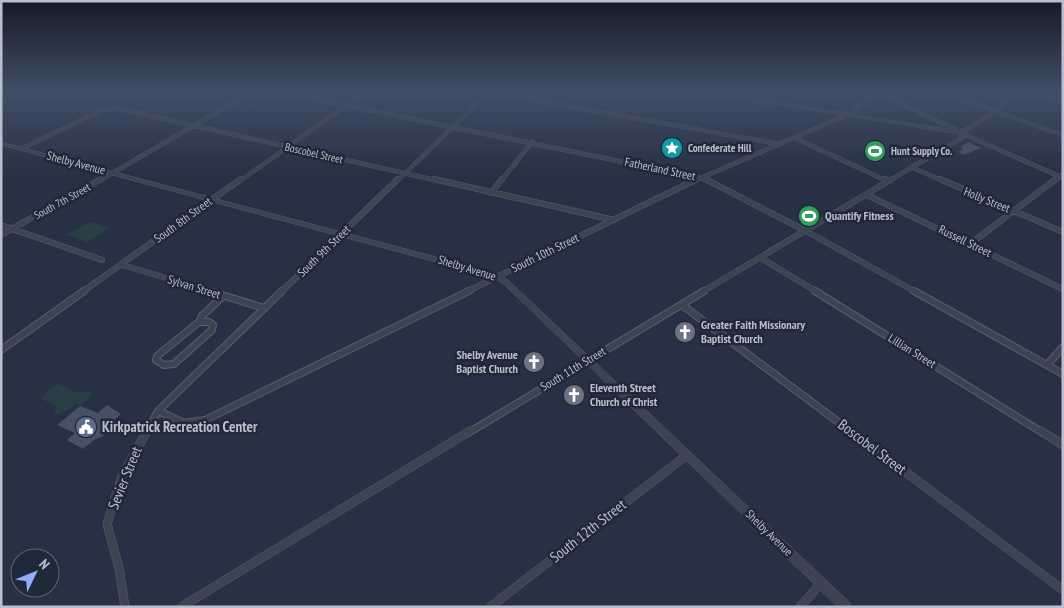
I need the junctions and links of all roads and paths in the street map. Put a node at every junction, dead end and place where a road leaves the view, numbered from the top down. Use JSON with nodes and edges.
{"nodes":[{"id":1,"x":84,"y":119,"type":"edge"},
{"id":2,"x":162,"y":119,"type":"edge"},
{"id":3,"x":204,"y":119,"type":"edge"},
{"id":4,"x":326,"y":119,"type":"edge"},
{"id":5,"x":421,"y":119,"type":"edge"},
{"id":6,"x":462,"y":119,"type":"edge"},
{"id":7,"x":643,"y":119,"type":"edge"},
{"id":8,"x":839,"y":119,"type":"edge"},
{"id":9,"x":870,"y":119,"type":"edge"},
{"id":10,"x":933,"y":119,"type":"edge"},
{"id":11,"x":983,"y":119,"type":"edge"},
{"id":12,"x":1017,"y":119,"type":"edge"},
{"id":13,"x":193,"y":126,"type":"junction"},
{"id":14,"x":455,"y":126,"type":"junction"},
{"id":15,"x":961,"y":133,"type":"junction"},
{"id":16,"x":1063,"y":135,"type":"edge"},
{"id":17,"x":795,"y":138,"type":"junction"},
{"id":18,"x":532,"y":142,"type":"junction"},
{"id":19,"x":1,"y":143,"type":"edge"},
{"id":20,"x":780,"y":144,"type":"junction"},
{"id":21,"x":287,"y":147,"type":"junction"},
{"id":22,"x":21,"y":149,"type":"junction"},
{"id":23,"x":911,"y":167,"type":"junction"},
{"id":24,"x":113,"y":173,"type":"junction"},
{"id":25,"x":405,"y":174,"type":"junction"},
{"id":26,"x":1062,"y":177,"type":"edge"},
{"id":27,"x":702,"y":178,"type":"junction"},
{"id":28,"x":888,"y":181,"type":"junction"},
{"id":29,"x":491,"y":193,"type":"junction"},
{"id":30,"x":867,"y":195,"type":"junction"},
{"id":31,"x":213,"y":200,"type":"junction"},
{"id":32,"x":1014,"y":211,"type":"junction"},
{"id":33,"x":614,"y":220,"type":"junction"},
{"id":34,"x":1,"y":225,"type":"edge"},
{"id":35,"x":13,"y":229,"type":"junction"},
{"id":36,"x":806,"y":231,"type":"junction"},
{"id":37,"x":1063,"y":232,"type":"edge"},
{"id":38,"x":341,"y":234,"type":"junction"},
{"id":39,"x":1,"y":235,"type":"edge"},
{"id":40,"x":970,"y":244,"type":"junction"},
{"id":41,"x":761,"y":258,"type":"junction"},
{"id":42,"x":102,"y":260,"type":"dead end"},
{"id":43,"x":123,"y":265,"type":"junction"},
{"id":44,"x":498,"y":276,"type":"junction"},
{"id":45,"x":1063,"y":288,"type":"edge"},
{"id":46,"x":223,"y":296,"type":"junction"},
{"id":47,"x":682,"y":305,"type":"junction"},
{"id":48,"x":264,"y":308,"type":"junction"},
{"id":49,"x":199,"y":322,"type":"junction"},
{"id":50,"x":1063,"y":347,"type":"edge"},
{"id":51,"x":1,"y":350,"type":"edge"},
{"id":52,"x":588,"y":360,"type":"junction"},
{"id":53,"x":1047,"y":365,"type":"junction"},
{"id":54,"x":1063,"y":374,"type":"edge"},
{"id":55,"x":158,"y":411,"type":"junction"},
{"id":56,"x":1063,"y":445,"type":"edge"},
{"id":57,"x":687,"y":455,"type":"junction"},
{"id":58,"x":821,"y":583,"type":"junction"},
{"id":59,"x":1063,"y":590,"type":"edge"},
{"id":60,"x":124,"y":607,"type":"edge"},
{"id":61,"x":181,"y":607,"type":"edge"},
{"id":62,"x":490,"y":607,"type":"edge"},
{"id":63,"x":800,"y":607,"type":"edge"},
{"id":64,"x":846,"y":607,"type":"edge"}],
"edges":[{"from":1,"to":22,"type":"street","name":"Boscobel Street"},
{"from":2,"to":13,"type":"street","name":"Boscobel Street"},
{"from":3,"to":13,"type":"street","name":"South 7th Street"},
{"from":4,"to":21,"type":"street","name":"South 8th Street"},
{"from":5,"to":14,"type":"street","name":"Fatherland Street"},
{"from":6,"to":14,"type":"street","name":"South 9th Street"},
{"from":7,"to":20,"type":"street"},
{"from":8,"to":17,"type":"street","name":"South 10th Street"},
{"from":9,"to":15,"type":"street"},
{"from":10,"to":15,"type":"street"},
{"from":11,"to":15,"type":"street"},
{"from":12,"to":16,"type":"street"},
{"from":13,"to":21,"type":"street","name":"Boscobel Street"},
{"from":13,"to":24,"type":"street","name":"South 7th Street"},
{"from":14,"to":18,"type":"street","name":"Fatherland Street"},
{"from":14,"to":25,"type":"street","name":"South 9th Street"},
{"from":15,"to":23,"type":"street","name":"South 11th Street"},
{"from":15,"to":26,"type":"street"},
{"from":17,"to":20,"type":"street","name":"South 10th Street"},
{"from":17,"to":28,"type":"street"},
{"from":18,"to":27,"type":"street","name":"Fatherland Street"},
{"from":18,"to":29,"type":"street"},
{"from":19,"to":22,"type":"street","name":"Shelby Avenue"},
{"from":20,"to":27,"type":"street","name":"South 10th Street"},
{"from":21,"to":25,"type":"street","name":"Boscobel Street"},
{"from":21,"to":31,"type":"street","name":"South 8th Street"},
{"from":22,"to":24,"type":"street","name":"Shelby Avenue"},
{"from":23,"to":28,"type":"street","name":"South 11th Street"},
{"from":23,"to":32,"type":"street","name":"Holly Street"},
{"from":24,"to":31,"type":"street","name":"Shelby Avenue"},
{"from":24,"to":35,"type":"street","name":"South 7th Street"},
{"from":25,"to":29,"type":"street","name":"Boscobel Street"},
{"from":25,"to":38,"type":"street","name":"South 9th Street"},
{"from":26,"to":32,"type":"street"},
{"from":27,"to":33,"type":"street","name":"South 10th Street"},
{"from":27,"to":36,"type":"street","name":"Fatherland Street"},
{"from":28,"to":30,"type":"street","name":"South 11th Street"},
{"from":29,"to":33,"type":"street","name":"Boscobel Street"},
{"from":30,"to":36,"type":"street","name":"South 11th Street"},
{"from":30,"to":40,"type":"street","name":"Russell Street"},
{"from":31,"to":38,"type":"street","name":"Shelby Avenue"},
{"from":31,"to":43,"type":"street","name":"South 8th Street"},
{"from":32,"to":37,"type":"street","name":"Holly Street"},
{"from":32,"to":40,"type":"street"},
{"from":33,"to":44,"type":"street","name":"South 10th Street"},
{"from":34,"to":35,"type":"street"},
{"from":35,"to":39,"type":"street","name":"South 7th Street"},
{"from":35,"to":42,"type":"street"},
{"from":36,"to":41,"type":"street","name":"South 11th Street"},
{"from":36,"to":53,"type":"street","name":"Fatherland Street"},
{"from":38,"to":44,"type":"street","name":"Shelby Avenue"},
{"from":38,"to":48,"type":"street","name":"South 9th Street"},
{"from":40,"to":45,"type":"street","name":"Russell Street"},
{"from":41,"to":47,"type":"street","name":"South 11th Street"},
{"from":41,"to":56,"type":"street","name":"Lillian Street"},
{"from":43,"to":46,"type":"street","name":"Sylvan Street"},
{"from":43,"to":51,"type":"street","name":"South 8th Street"},
{"from":44,"to":52,"type":"street","name":"Shelby Avenue"},
{"from":44,"to":55,"type":"street","name":"South 10th Street"},
{"from":46,"to":48,"type":"street","name":"Sylvan Street"},
{"from":46,"to":49,"type":"street"},
{"from":47,"to":52,"type":"street","name":"South 11th Street"},
{"from":47,"to":59,"type":"street","name":"Boscobel Street"},
{"from":48,"to":55,"type":"street","name":"South 9th Street"},
{"from":49,"to":49,"type":"street"},
{"from":50,"to":53,"type":"street"},
{"from":52,"to":57,"type":"street","name":"Shelby Avenue"},
{"from":52,"to":61,"type":"street","name":"South 11th Street"},
{"from":53,"to":54,"type":"street","name":"Fatherland Street"},
{"from":55,"to":60,"type":"street","name":"Sevier Street"},
{"from":57,"to":58,"type":"street","name":"Shelby Avenue"},
{"from":57,"to":62,"type":"street","name":"South 12th Street"},
{"from":58,"to":63,"type":"street"},
{"from":58,"to":64,"type":"street","name":"Shelby Avenue"}]}
